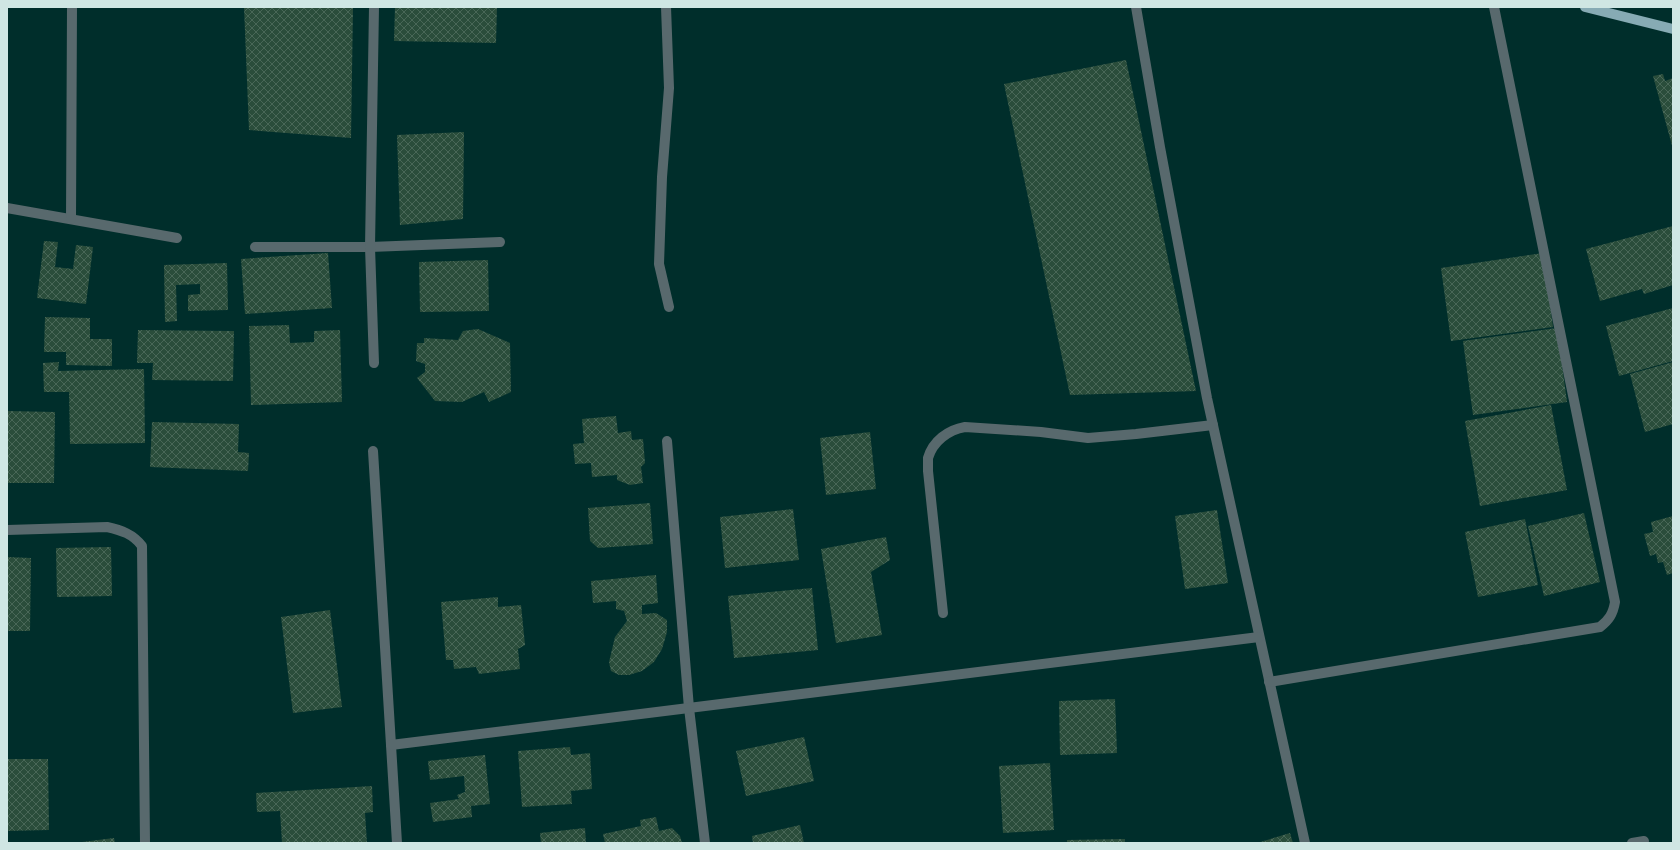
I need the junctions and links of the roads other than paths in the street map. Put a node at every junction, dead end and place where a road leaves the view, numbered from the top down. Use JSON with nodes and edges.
{"nodes":[{"id":1,"x":72,"y":7,"type":"edge"},
{"id":2,"x":374,"y":7,"type":"edge"},
{"id":3,"x":666,"y":7,"type":"edge"},
{"id":4,"x":1136,"y":7,"type":"edge"},
{"id":5,"x":1494,"y":7,"type":"edge"},
{"id":6,"x":1585,"y":7,"type":"edge"},
{"id":7,"x":1673,"y":29,"type":"edge"},
{"id":8,"x":7,"y":208,"type":"edge"},
{"id":9,"x":71,"y":219,"type":"junction"},
{"id":10,"x":177,"y":238,"type":"dead end"},
{"id":11,"x":500,"y":242,"type":"dead end"},
{"id":12,"x":370,"y":246,"type":"junction"},
{"id":13,"x":255,"y":247,"type":"dead end"},
{"id":14,"x":669,"y":307,"type":"dead end"},
{"id":15,"x":374,"y":363,"type":"dead end"},
{"id":16,"x":1213,"y":425,"type":"junction"},
{"id":17,"x":667,"y":441,"type":"dead end"},
{"id":18,"x":373,"y":451,"type":"dead end"},
{"id":19,"x":7,"y":530,"type":"edge"},
{"id":20,"x":943,"y":613,"type":"dead end"},
{"id":21,"x":1259,"y":637,"type":"junction"},
{"id":22,"x":1269,"y":682,"type":"junction"},
{"id":23,"x":690,"y":708,"type":"junction"},
{"id":24,"x":391,"y":745,"type":"junction"},
{"id":25,"x":1644,"y":841,"type":"dead end"},
{"id":26,"x":145,"y":843,"type":"edge"},
{"id":27,"x":397,"y":843,"type":"edge"},
{"id":28,"x":705,"y":843,"type":"edge"},
{"id":29,"x":1305,"y":843,"type":"edge"},
{"id":30,"x":1632,"y":843,"type":"edge"}],
"edges":[{"from":1,"to":9,"type":"street"},
{"from":2,"to":12,"type":"street"},
{"from":3,"to":14,"type":"street"},
{"from":4,"to":16,"type":"street"},
{"from":5,"to":22,"type":"street"},
{"from":6,"to":7,"type":"main road"},
{"from":8,"to":9,"type":"street"},
{"from":9,"to":10,"type":"street"},
{"from":11,"to":12,"type":"street"},
{"from":12,"to":13,"type":"street"},
{"from":12,"to":15,"type":"street"},
{"from":16,"to":20,"type":"street"},
{"from":16,"to":21,"type":"street"},
{"from":17,"to":23,"type":"street"},
{"from":18,"to":24,"type":"street"},
{"from":19,"to":26,"type":"street"},
{"from":21,"to":22,"type":"street"},
{"from":21,"to":23,"type":"street"},
{"from":22,"to":29,"type":"street"},
{"from":23,"to":24,"type":"street"},
{"from":23,"to":28,"type":"street"},
{"from":24,"to":27,"type":"street"},
{"from":25,"to":30,"type":"street"}]}
